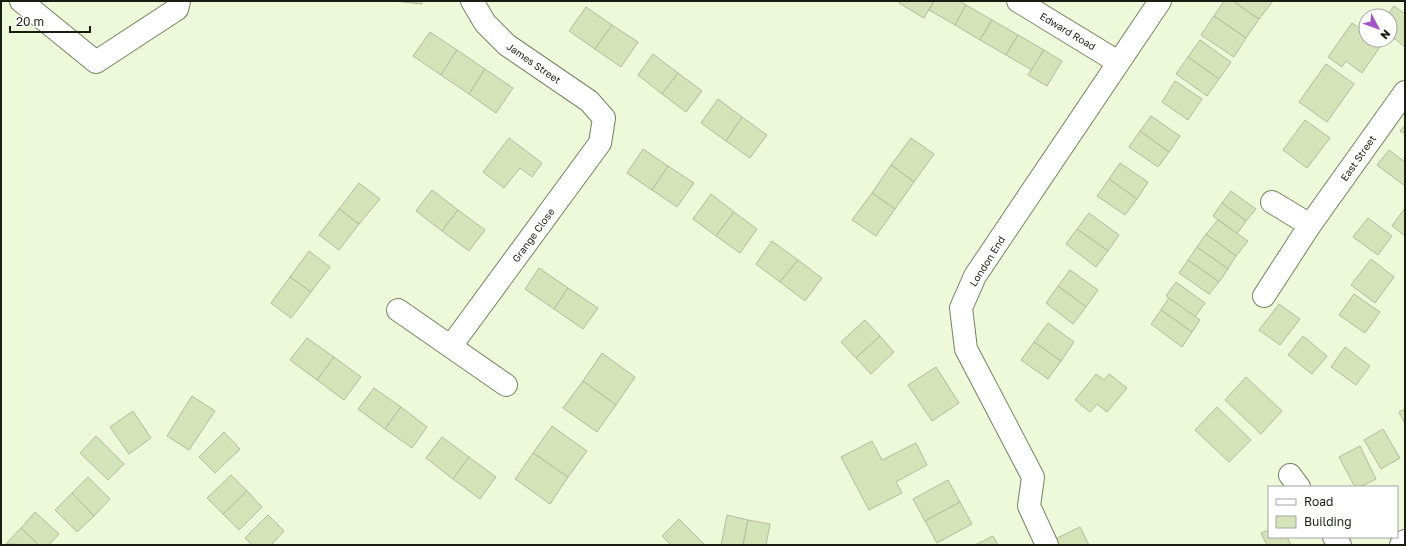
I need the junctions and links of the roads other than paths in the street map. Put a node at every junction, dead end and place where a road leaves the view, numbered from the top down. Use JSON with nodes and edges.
{"nodes":[{"id":1,"x":21,"y":1,"type":"edge"},
{"id":2,"x":179,"y":1,"type":"edge"},
{"id":3,"x":472,"y":1,"type":"edge"},
{"id":4,"x":1018,"y":1,"type":"edge"},
{"id":5,"x":1160,"y":1,"type":"edge"},
{"id":6,"x":1118,"y":62,"type":"junction"},
{"id":7,"x":1405,"y":92,"type":"edge"},
{"id":8,"x":604,"y":118,"type":"joint"},
{"id":9,"x":1272,"y":202,"type":"dead end"},
{"id":10,"x":1310,"y":225,"type":"junction"},
{"id":11,"x":1264,"y":296,"type":"dead end"},
{"id":12,"x":398,"y":310,"type":"dead end"},
{"id":13,"x":451,"y":346,"type":"junction"},
{"id":14,"x":506,"y":385,"type":"dead end"},
{"id":15,"x":1405,"y":540,"type":"edge"},
{"id":16,"x":1047,"y":545,"type":"edge"},
{"id":17,"x":1400,"y":545,"type":"edge"}],
"edges":[{"from":1,"to":2,"type":"street"},
{"from":3,"to":8,"type":"street","name":"James Street"},
{"from":4,"to":6,"type":"street","name":"Edward Road"},
{"from":5,"to":6,"type":"street","name":"London End"},
{"from":6,"to":16,"type":"street","name":"London End"},
{"from":7,"to":10,"type":"street","name":"East Street"},
{"from":8,"to":13,"type":"street","name":"Grange Close"},
{"from":9,"to":10,"type":"street"},
{"from":10,"to":11,"type":"street","name":"East Street"},
{"from":12,"to":13,"type":"street"},
{"from":13,"to":14,"type":"street"},
{"from":15,"to":17,"type":"street"}]}
